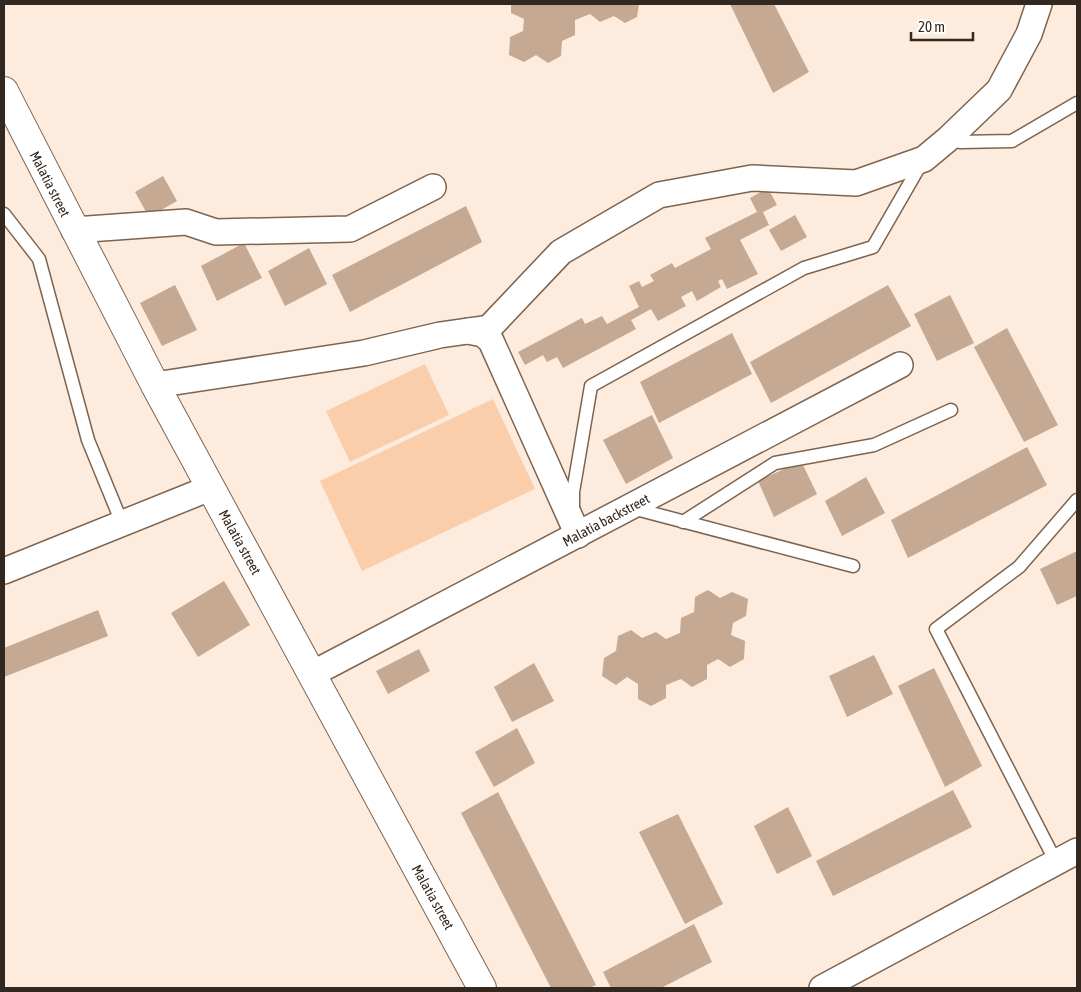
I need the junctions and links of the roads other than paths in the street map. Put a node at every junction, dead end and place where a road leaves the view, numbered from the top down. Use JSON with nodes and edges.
{"nodes":[{"id":1,"x":1039,"y":4,"type":"edge"},
{"id":2,"x":4,"y":91,"type":"edge"},
{"id":3,"x":1077,"y":103,"type":"edge"},
{"id":4,"x":948,"y":139,"type":"junction"},
{"id":5,"x":924,"y":159,"type":"junction"},
{"id":6,"x":433,"y":187,"type":"dead end"},
{"id":7,"x":4,"y":214,"type":"edge"},
{"id":8,"x":74,"y":230,"type":"junction"},
{"id":9,"x":468,"y":331,"type":"junction"},
{"id":10,"x":900,"y":365,"type":"dead end"},
{"id":11,"x":155,"y":385,"type":"junction"},
{"id":12,"x":951,"y":410,"type":"dead end"},
{"id":13,"x":210,"y":488,"type":"junction"},
{"id":14,"x":1077,"y":500,"type":"edge"},
{"id":15,"x":630,"y":508,"type":"junction"},
{"id":16,"x":683,"y":522,"type":"junction"},
{"id":17,"x":122,"y":523,"type":"junction"},
{"id":18,"x":576,"y":529,"type":"junction"},
{"id":19,"x":853,"y":566,"type":"dead end"},
{"id":20,"x":4,"y":571,"type":"edge"},
{"id":21,"x":312,"y":674,"type":"junction"},
{"id":22,"x":1077,"y":851,"type":"edge"},
{"id":23,"x":1056,"y":862,"type":"junction"},
{"id":24,"x":482,"y":988,"type":"edge"},
{"id":25,"x":822,"y":988,"type":"edge"}],
"edges":[{"from":1,"to":4,"type":"street"},
{"from":2,"to":8,"type":"street","name":"Malatia street"},
{"from":3,"to":4,"type":"lane"},
{"from":4,"to":5,"type":"street"},
{"from":5,"to":9,"type":"street"},
{"from":5,"to":18,"type":"lane"},
{"from":6,"to":8,"type":"street"},
{"from":7,"to":17,"type":"lane"},
{"from":8,"to":11,"type":"street","name":"Malatia street"},
{"from":9,"to":11,"type":"street"},
{"from":9,"to":18,"type":"street"},
{"from":10,"to":15,"type":"street","name":"Malatia backstreet"},
{"from":11,"to":13,"type":"street","name":"Malatia street"},
{"from":12,"to":16,"type":"lane"},
{"from":13,"to":17,"type":"street"},
{"from":13,"to":21,"type":"street","name":"Malatia street"},
{"from":14,"to":23,"type":"lane"},
{"from":15,"to":16,"type":"lane"},
{"from":15,"to":18,"type":"street","name":"Malatia backstreet"},
{"from":16,"to":19,"type":"lane"},
{"from":17,"to":20,"type":"street"},
{"from":18,"to":21,"type":"street","name":"Malatia backstreet"},
{"from":21,"to":24,"type":"street","name":"Malatia street"},
{"from":22,"to":23,"type":"street"},
{"from":23,"to":25,"type":"street"}]}
